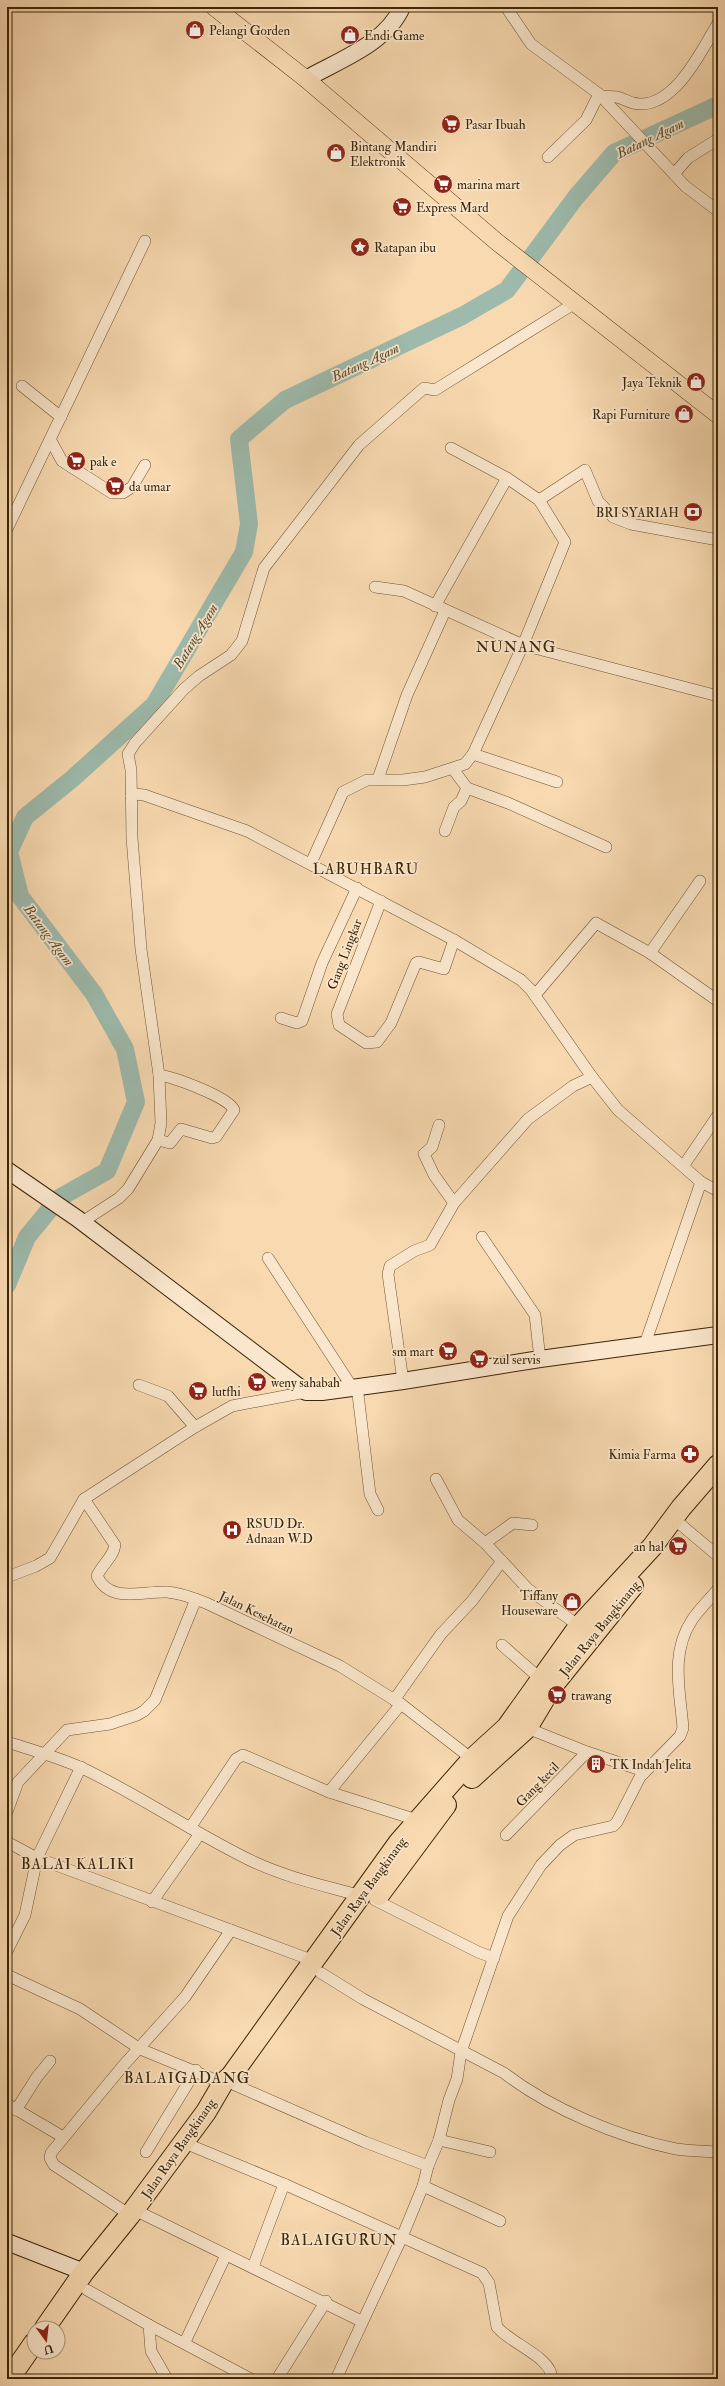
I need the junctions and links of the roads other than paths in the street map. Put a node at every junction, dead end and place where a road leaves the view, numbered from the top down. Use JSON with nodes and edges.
{"nodes":[{"id":1,"x":214,"y":7,"type":"edge"},
{"id":2,"x":402,"y":7,"type":"edge"},
{"id":3,"x":506,"y":7,"type":"edge"},
{"id":4,"x":718,"y":23,"type":"edge"},
{"id":5,"x":306,"y":79,"type":"junction"},
{"id":6,"x":600,"y":95,"type":"junction"},
{"id":7,"x":718,"y":138,"type":"edge"},
{"id":8,"x":548,"y":157,"type":"dead end"},
{"id":9,"x":674,"y":174,"type":"junction"},
{"id":10,"x":718,"y":211,"type":"edge"},
{"id":11,"x":145,"y":241,"type":"dead end"},
{"id":12,"x":575,"y":303,"type":"junction"},
{"id":13,"x":22,"y":386,"type":"dead end"},
{"id":14,"x":718,"y":415,"type":"edge"},
{"id":15,"x":61,"y":417,"type":"junction"},
{"id":16,"x":51,"y":441,"type":"junction"},
{"id":17,"x":451,"y":448,"type":"dead end"},
{"id":18,"x":145,"y":465,"type":"dead end"},
{"id":19,"x":507,"y":478,"type":"junction"},
{"id":20,"x":539,"y":500,"type":"junction"},
{"id":21,"x":7,"y":529,"type":"edge"},
{"id":22,"x":718,"y":540,"type":"edge"},
{"id":23,"x":376,"y":587,"type":"dead end"},
{"id":24,"x":440,"y":609,"type":"junction"},
{"id":25,"x":523,"y":645,"type":"junction"},
{"id":26,"x":717,"y":693,"type":"edge"},
{"id":27,"x":473,"y":754,"type":"junction"},
{"id":28,"x":453,"y":769,"type":"junction"},
{"id":29,"x":378,"y":779,"type":"junction"},
{"id":30,"x":557,"y":782,"type":"dead end"},
{"id":31,"x":466,"y":788,"type":"junction"},
{"id":32,"x":137,"y":795,"type":"junction"},
{"id":33,"x":445,"y":832,"type":"dead end"},
{"id":34,"x":606,"y":847,"type":"dead end"},
{"id":35,"x":311,"y":863,"type":"junction"},
{"id":36,"x":700,"y":881,"type":"dead end"},
{"id":37,"x":357,"y":888,"type":"junction"},
{"id":38,"x":381,"y":901,"type":"junction"},
{"id":39,"x":454,"y":940,"type":"junction"},
{"id":40,"x":650,"y":953,"type":"junction"},
{"id":41,"x":535,"y":995,"type":"junction"},
{"id":42,"x":718,"y":1001,"type":"edge"},
{"id":43,"x":281,"y":1018,"type":"dead end"},
{"id":44,"x":163,"y":1076,"type":"junction"},
{"id":45,"x":592,"y":1077,"type":"junction"},
{"id":46,"x":718,"y":1115,"type":"edge"},
{"id":47,"x":440,"y":1126,"type":"dead end"},
{"id":48,"x":162,"y":1141,"type":"junction"},
{"id":49,"x":684,"y":1165,"type":"junction"},
{"id":50,"x":7,"y":1170,"type":"edge"},
{"id":51,"x":701,"y":1182,"type":"junction"},
{"id":52,"x":718,"y":1191,"type":"edge"},
{"id":53,"x":454,"y":1202,"type":"junction"},
{"id":54,"x":80,"y":1221,"type":"junction"},
{"id":55,"x":482,"y":1236,"type":"dead end"},
{"id":56,"x":268,"y":1258,"type":"dead end"},
{"id":57,"x":718,"y":1335,"type":"edge"},
{"id":58,"x":645,"y":1344,"type":"junction"},
{"id":59,"x":540,"y":1358,"type":"junction"},
{"id":60,"x":403,"y":1381,"type":"junction"},
{"id":61,"x":139,"y":1385,"type":"dead end"},
{"id":62,"x":354,"y":1387,"type":"junction"},
{"id":63,"x":306,"y":1392,"type":"junction"},
{"id":64,"x":195,"y":1427,"type":"junction"},
{"id":65,"x":718,"y":1465,"type":"edge"},
{"id":66,"x":718,"y":1478,"type":"edge"},
{"id":67,"x":436,"y":1479,"type":"dead end"},
{"id":68,"x":84,"y":1500,"type":"junction"},
{"id":69,"x":378,"y":1510,"type":"dead end"},
{"id":70,"x":680,"y":1524,"type":"junction"},
{"id":71,"x":532,"y":1525,"type":"dead end"},
{"id":72,"x":485,"y":1543,"type":"junction"},
{"id":73,"x":656,"y":1550,"type":"junction"},
{"id":74,"x":718,"y":1556,"type":"edge"},
{"id":75,"x":502,"y":1561,"type":"junction"},
{"id":76,"x":7,"y":1577,"type":"edge"},
{"id":77,"x":718,"y":1589,"type":"edge"},
{"id":78,"x":196,"y":1599,"type":"junction"},
{"id":79,"x":579,"y":1626,"type":"junction"},
{"id":80,"x":502,"y":1645,"type":"dead end"},
{"id":81,"x":546,"y":1684,"type":"junction"},
{"id":82,"x":398,"y":1702,"type":"junction"},
{"id":83,"x":527,"y":1728,"type":"junction"},
{"id":84,"x":7,"y":1742,"type":"edge"},
{"id":85,"x":587,"y":1752,"type":"junction"},
{"id":86,"x":45,"y":1754,"type":"junction"},
{"id":87,"x":472,"y":1759,"type":"junction"},
{"id":88,"x":81,"y":1767,"type":"junction"},
{"id":89,"x":644,"y":1771,"type":"junction"},
{"id":90,"x":329,"y":1792,"type":"junction"},
{"id":91,"x":7,"y":1812,"type":"edge"},
{"id":92,"x":417,"y":1820,"type":"junction"},
{"id":93,"x":190,"y":1828,"type":"junction"},
{"id":94,"x":199,"y":1835,"type":"junction"},
{"id":95,"x":506,"y":1835,"type":"dead end"},
{"id":96,"x":7,"y":1842,"type":"edge"},
{"id":97,"x":404,"y":1847,"type":"junction"},
{"id":98,"x":37,"y":1858,"type":"junction"},
{"id":99,"x":368,"y":1898,"type":"junction"},
{"id":100,"x":152,"y":1902,"type":"junction"},
{"id":101,"x":231,"y":1930,"type":"junction"},
{"id":102,"x":7,"y":1951,"type":"edge"},
{"id":103,"x":494,"y":1958,"type":"junction"},
{"id":104,"x":318,"y":1967,"type":"junction"},
{"id":105,"x":7,"y":1975,"type":"edge"},
{"id":106,"x":140,"y":2049,"type":"junction"},
{"id":107,"x":461,"y":2052,"type":"junction"},
{"id":108,"x":50,"y":2062,"type":"dead end"},
{"id":109,"x":196,"y":2070,"type":"junction"},
{"id":110,"x":235,"y":2078,"type":"junction"},
{"id":111,"x":11,"y":2107,"type":"edge"},
{"id":112,"x":212,"y":2111,"type":"junction"},
{"id":113,"x":63,"y":2138,"type":"junction"},
{"id":114,"x":439,"y":2140,"type":"junction"},
{"id":115,"x":192,"y":2146,"type":"junction"},
{"id":116,"x":146,"y":2152,"type":"dead end"},
{"id":117,"x":490,"y":2152,"type":"dead end"},
{"id":118,"x":718,"y":2152,"type":"edge"},
{"id":119,"x":428,"y":2166,"type":"junction"},
{"id":120,"x":284,"y":2184,"type":"junction"},
{"id":121,"x":423,"y":2186,"type":"junction"},
{"id":122,"x":137,"y":2215,"type":"junction"},
{"id":123,"x":500,"y":2221,"type":"dead end"},
{"id":124,"x":402,"y":2237,"type":"junction"},
{"id":125,"x":7,"y":2242,"type":"edge"},
{"id":126,"x":226,"y":2255,"type":"junction"},
{"id":127,"x":253,"y":2267,"type":"junction"},
{"id":128,"x":86,"y":2281,"type":"junction"},
{"id":129,"x":326,"y":2302,"type":"junction"},
{"id":130,"x":52,"y":2320,"type":"edge"},
{"id":131,"x":63,"y":2320,"type":"edge"},
{"id":132,"x":361,"y":2321,"type":"junction"},
{"id":133,"x":150,"y":2324,"type":"junction"},
{"id":134,"x":185,"y":2342,"type":"junction"},
{"id":135,"x":26,"y":2355,"type":"edge"},
{"id":136,"x":35,"y":2360,"type":"edge"},
{"id":137,"x":163,"y":2377,"type":"edge"},
{"id":138,"x":9,"y":2379,"type":"edge"},
{"id":139,"x":21,"y":2379,"type":"edge"},
{"id":140,"x":252,"y":2379,"type":"edge"},
{"id":141,"x":277,"y":2379,"type":"edge"},
{"id":142,"x":336,"y":2379,"type":"edge"},
{"id":143,"x":552,"y":2379,"type":"edge"}],
"edges":[{"from":1,"to":5,"type":"main road"},
{"from":2,"to":5,"type":"street"},
{"from":3,"to":6,"type":"street"},
{"from":4,"to":6,"type":"street"},
{"from":5,"to":12,"type":"main road"},
{"from":6,"to":8,"type":"street"},
{"from":6,"to":9,"type":"street"},
{"from":7,"to":9,"type":"street"},
{"from":9,"to":10,"type":"street"},
{"from":11,"to":15,"type":"street"},
{"from":12,"to":14,"type":"main road"},
{"from":12,"to":32,"type":"street"},
{"from":13,"to":15,"type":"street"},
{"from":15,"to":16,"type":"street"},
{"from":16,"to":18,"type":"street"},
{"from":16,"to":21,"type":"street"},
{"from":17,"to":19,"type":"street"},
{"from":19,"to":20,"type":"street"},
{"from":19,"to":24,"type":"street"},
{"from":20,"to":22,"type":"street"},
{"from":20,"to":25,"type":"street"},
{"from":23,"to":24,"type":"street"},
{"from":24,"to":25,"type":"street"},
{"from":24,"to":29,"type":"street"},
{"from":25,"to":26,"type":"street"},
{"from":25,"to":27,"type":"street"},
{"from":27,"to":28,"type":"street"},
{"from":27,"to":30,"type":"street"},
{"from":28,"to":29,"type":"street"},
{"from":28,"to":31,"type":"street"},
{"from":29,"to":35,"type":"street"},
{"from":31,"to":33,"type":"street"},
{"from":31,"to":34,"type":"street"},
{"from":32,"to":35,"type":"street"},
{"from":32,"to":44,"type":"street"},
{"from":35,"to":37,"type":"street"},
{"from":36,"to":40,"type":"street"},
{"from":37,"to":38,"type":"street"},
{"from":37,"to":43,"type":"street"},
{"from":38,"to":39,"type":"street"},
{"from":38,"to":39,"type":"street","name":"Gang Lingkar"},
{"from":39,"to":41,"type":"street"},
{"from":40,"to":41,"type":"street"},
{"from":40,"to":42,"type":"street"},
{"from":41,"to":45,"type":"street"},
{"from":44,"to":48,"type":"street"},
{"from":44,"to":48,"type":"street"},
{"from":45,"to":49,"type":"street"},
{"from":45,"to":53,"type":"street"},
{"from":46,"to":49,"type":"street"},
{"from":47,"to":53,"type":"street"},
{"from":48,"to":54,"type":"street"},
{"from":49,"to":51,"type":"street"},
{"from":50,"to":54,"type":"street"},
{"from":51,"to":52,"type":"street"},
{"from":51,"to":58,"type":"street"},
{"from":53,"to":60,"type":"street"},
{"from":54,"to":63,"type":"street"},
{"from":55,"to":59,"type":"street"},
{"from":56,"to":62,"type":"street"},
{"from":57,"to":58,"type":"street"},
{"from":58,"to":59,"type":"street"},
{"from":59,"to":60,"type":"street"},
{"from":60,"to":62,"type":"street"},
{"from":61,"to":64,"type":"street"},
{"from":62,"to":63,"type":"street"},
{"from":62,"to":69,"type":"street"},
{"from":63,"to":64,"type":"street"},
{"from":64,"to":68,"type":"street"},
{"from":65,"to":73,"type":"highway","name":"Jalan Raya Bangkinang"},
{"from":66,"to":70,"type":"highway","name":"Jalan Raya Bangkinang"},
{"from":67,"to":72,"type":"street"},
{"from":68,"to":76,"type":"street"},
{"from":68,"to":78,"type":"street","name":"Jalan Kesehatan"},
{"from":70,"to":73,"type":"highway","name":"Jalan Raya Bangkinang"},
{"from":70,"to":74,"type":"street"},
{"from":71,"to":72,"type":"street"},
{"from":72,"to":75,"type":"street"},
{"from":73,"to":79,"type":"highway","name":"Jalan Raya Bangkinang"},
{"from":73,"to":81,"type":"highway","name":"Jalan Raya Bangkinang"},
{"from":75,"to":79,"type":"street"},
{"from":75,"to":82,"type":"street"},
{"from":77,"to":89,"type":"street"},
{"from":78,"to":82,"type":"street","name":"Jalan Kesehatan"},
{"from":78,"to":86,"type":"street"},
{"from":79,"to":81,"type":"highway","name":"Jalan Raya Bangkinang"},
{"from":80,"to":81,"type":"street"},
{"from":81,"to":83,"type":"highway","name":"Jalan Raya Bangkinang"},
{"from":81,"to":87,"type":"highway","name":"Jalan Raya Bangkinang"},
{"from":82,"to":87,"type":"street","name":"Jalan Kesehatan"},
{"from":82,"to":90,"type":"street"},
{"from":83,"to":85,"type":"street"},
{"from":83,"to":97,"type":"highway","name":"Jalan Raya Bangkinang"},
{"from":84,"to":86,"type":"street"},
{"from":85,"to":89,"type":"street"},
{"from":85,"to":95,"type":"street","name":"Gang kecil"},
{"from":86,"to":88,"type":"street"},
{"from":86,"to":91,"type":"street"},
{"from":87,"to":92,"type":"highway","name":"Jalan Raya Bangkinang"},
{"from":88,"to":93,"type":"street"},
{"from":88,"to":98,"type":"street"},
{"from":89,"to":103,"type":"street"},
{"from":90,"to":92,"type":"street"},
{"from":90,"to":93,"type":"street"},
{"from":92,"to":97,"type":"highway","name":"Jalan Raya Bangkinang"},
{"from":93,"to":94,"type":"street"},
{"from":94,"to":99,"type":"street"},
{"from":94,"to":100,"type":"street"},
{"from":96,"to":98,"type":"street"},
{"from":97,"to":99,"type":"highway","name":"Jalan Raya Bangkinang"},
{"from":98,"to":100,"type":"street"},
{"from":98,"to":102,"type":"street"},
{"from":99,"to":103,"type":"street"},
{"from":99,"to":104,"type":"highway","name":"Jalan Raya Bangkinang"},
{"from":100,"to":101,"type":"street"},
{"from":101,"to":104,"type":"street"},
{"from":101,"to":106,"type":"street"},
{"from":103,"to":107,"type":"street"},
{"from":104,"to":107,"type":"street"},
{"from":104,"to":110,"type":"highway","name":"Jalan Raya Bangkinang"},
{"from":105,"to":106,"type":"street"},
{"from":106,"to":109,"type":"street"},
{"from":106,"to":113,"type":"street"},
{"from":107,"to":114,"type":"street"},
{"from":107,"to":118,"type":"street"},
{"from":108,"to":111,"type":"street"},
{"from":109,"to":110,"type":"street"},
{"from":109,"to":116,"type":"street"},
{"from":110,"to":112,"type":"highway","name":"Jalan Raya Bangkinang"},
{"from":110,"to":119,"type":"street"},
{"from":111,"to":113,"type":"street"},
{"from":112,"to":115,"type":"highway","name":"Jalan Raya Bangkinang"},
{"from":112,"to":122,"type":"highway","name":"Jalan Raya Bangkinang"},
{"from":113,"to":122,"type":"street"},
{"from":114,"to":117,"type":"street"},
{"from":114,"to":119,"type":"street"},
{"from":115,"to":120,"type":"street"},
{"from":115,"to":122,"type":"highway","name":"Jalan Raya Bangkinang"},
{"from":119,"to":121,"type":"street"},
{"from":120,"to":124,"type":"street"},
{"from":120,"to":127,"type":"street"},
{"from":121,"to":123,"type":"street"},
{"from":121,"to":124,"type":"street"},
{"from":122,"to":126,"type":"street"},
{"from":122,"to":128,"type":"highway","name":"Jalan Raya Bangkinang"},
{"from":124,"to":132,"type":"street"},
{"from":124,"to":143,"type":"street"},
{"from":125,"to":128,"type":"street"},
{"from":126,"to":127,"type":"street"},
{"from":126,"to":134,"type":"street"},
{"from":127,"to":129,"type":"street"},
{"from":128,"to":130,"type":"highway","name":"Jalan Raya Bangkinang"},
{"from":128,"to":131,"type":"highway","name":"Jalan Raya Bangkinang"},
{"from":128,"to":133,"type":"street"},
{"from":129,"to":132,"type":"street"},
{"from":129,"to":141,"type":"street"},
{"from":132,"to":142,"type":"street"},
{"from":133,"to":134,"type":"street"},
{"from":133,"to":137,"type":"street"},
{"from":134,"to":140,"type":"street"},
{"from":135,"to":138,"type":"highway"},
{"from":136,"to":139,"type":"highway"}]}
